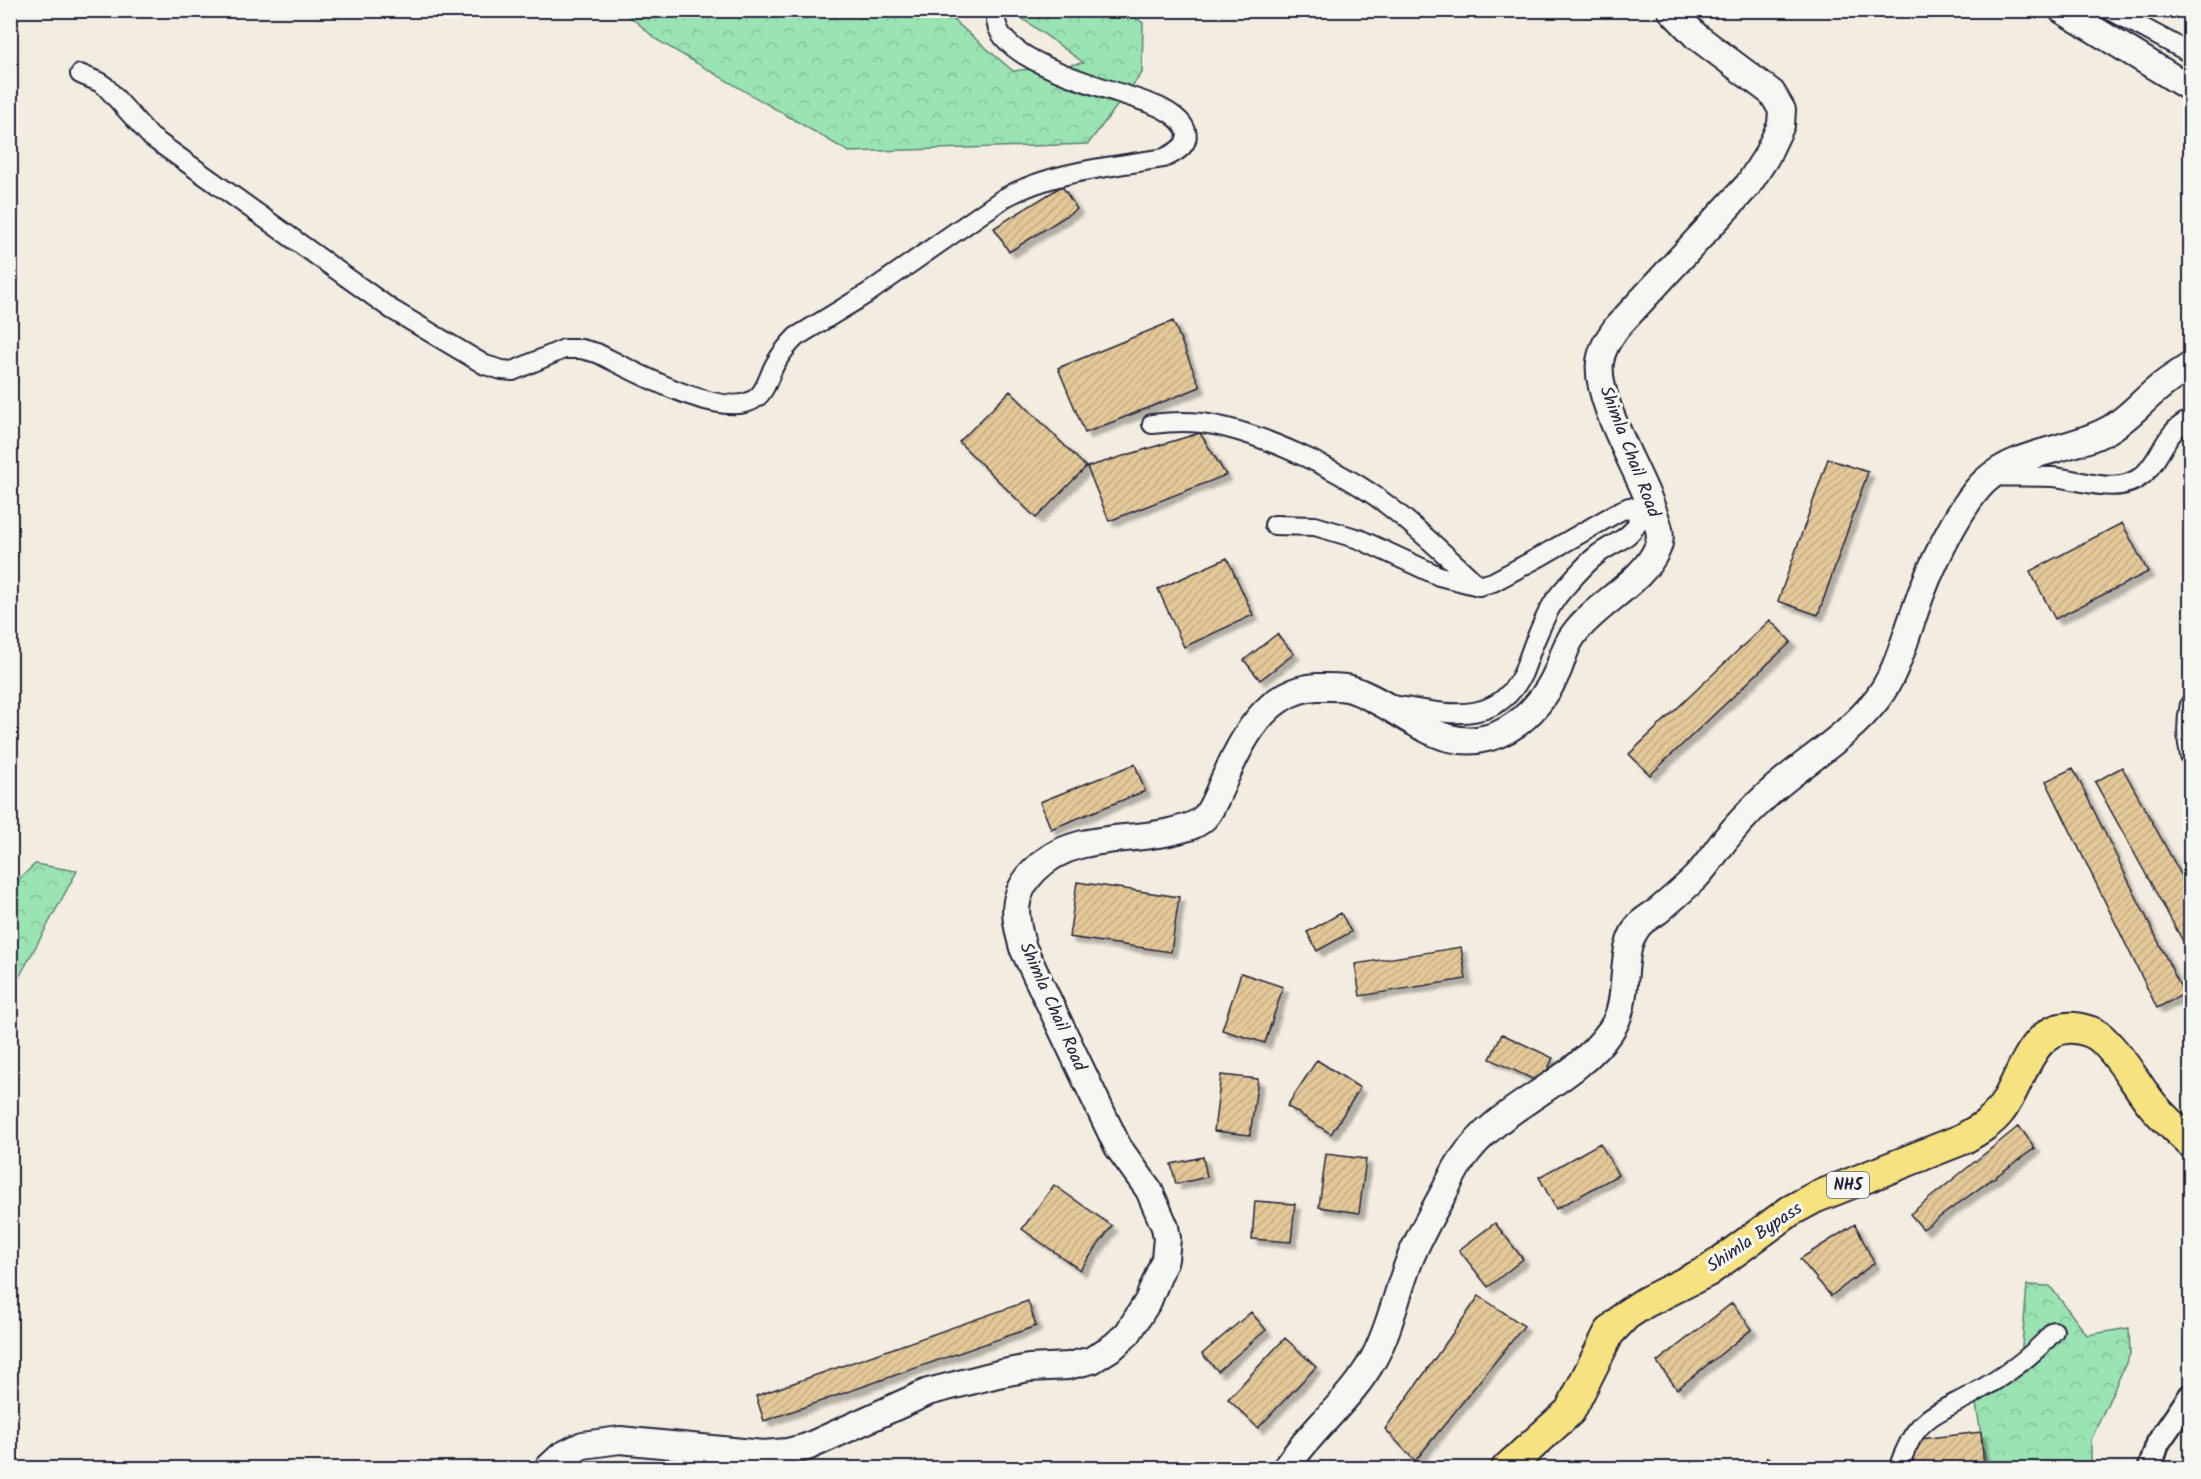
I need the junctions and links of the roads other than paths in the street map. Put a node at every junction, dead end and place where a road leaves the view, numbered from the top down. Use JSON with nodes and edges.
{"nodes":[{"id":1,"x":997,"y":10,"type":"edge"},
{"id":2,"x":1671,"y":10,"type":"edge"},
{"id":3,"x":2062,"y":10,"type":"edge"},
{"id":4,"x":2110,"y":10,"type":"edge"},
{"id":5,"x":2190,"y":53,"type":"edge"},
{"id":6,"x":80,"y":74,"type":"dead end"},
{"id":7,"x":2190,"y":88,"type":"edge"},
{"id":8,"x":2190,"y":366,"type":"edge"},
{"id":9,"x":2190,"y":420,"type":"edge"},
{"id":10,"x":1152,"y":424,"type":"dead end"},
{"id":11,"x":1990,"y":476,"type":"junction"},
{"id":12,"x":1274,"y":525,"type":"dead end"},
{"id":13,"x":1479,"y":586,"type":"junction"},
{"id":14,"x":1382,"y":704,"type":"junction"},
{"id":15,"x":2190,"y":704,"type":"edge"},
{"id":16,"x":2190,"y":756,"type":"edge"},
{"id":17,"x":2190,"y":1142,"type":"edge"},
{"id":18,"x":2054,"y":1331,"type":"dead end"},
{"id":19,"x":2190,"y":1396,"type":"edge"},
{"id":20,"x":548,"y":1468,"type":"edge"},
{"id":21,"x":1286,"y":1468,"type":"edge"},
{"id":22,"x":1507,"y":1468,"type":"edge"},
{"id":23,"x":1899,"y":1468,"type":"edge"},
{"id":24,"x":2150,"y":1468,"type":"edge"}],
"edges":[{"from":1,"to":6,"type":"street"},
{"from":2,"to":14,"type":"main road","name":"Shimla Chail Road"},
{"from":3,"to":7,"type":"main road"},
{"from":4,"to":5,"type":"street"},
{"from":8,"to":11,"type":"main road"},
{"from":9,"to":11,"type":"street"},
{"from":10,"to":13,"type":"street"},
{"from":11,"to":21,"type":"main road"},
{"from":12,"to":13,"type":"street"},
{"from":13,"to":14,"type":"street"},
{"from":14,"to":20,"type":"main road","name":"Shimla Chail Road"},
{"from":15,"to":16,"type":"street"},
{"from":17,"to":22,"type":"highway","name":"Shimla Bypass","number":"NH5"},
{"from":18,"to":23,"type":"street"},
{"from":19,"to":24,"type":"street"}]}
